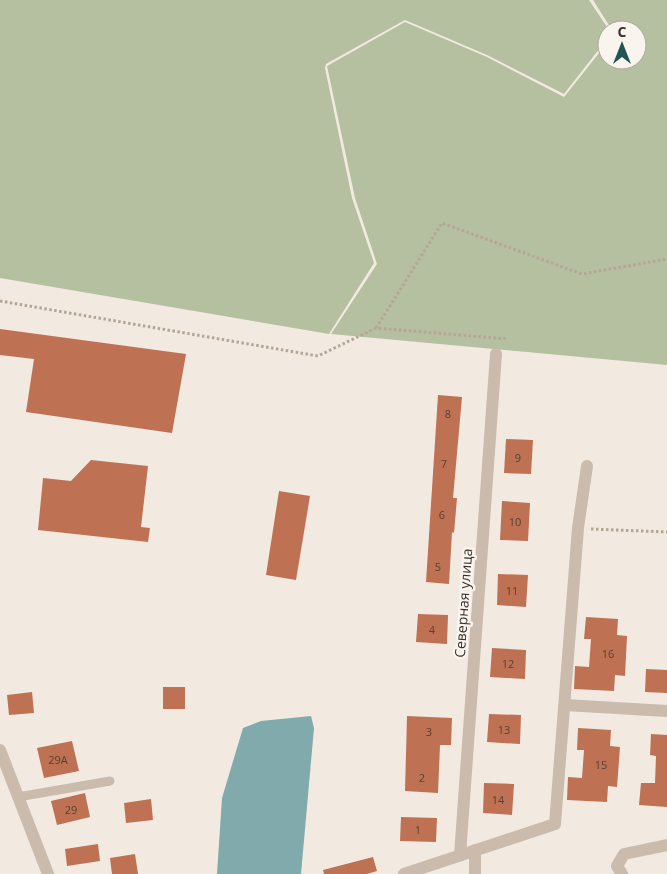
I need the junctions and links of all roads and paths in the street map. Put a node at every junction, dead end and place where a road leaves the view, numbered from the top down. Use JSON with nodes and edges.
{"nodes":[{"id":1,"x":667,"y":259,"type":"edge"},
{"id":2,"x":0,"y":301,"type":"edge"},
{"id":3,"x":376,"y":328,"type":"junction"},
{"id":4,"x":508,"y":338,"type":"dead end"},
{"id":5,"x":496,"y":354,"type":"dead end"},
{"id":6,"x":587,"y":466,"type":"dead end"},
{"id":7,"x":578,"y":528,"type":"junction"},
{"id":8,"x":667,"y":532,"type":"edge"},
{"id":9,"x":565,"y":705,"type":"junction"},
{"id":10,"x":667,"y":711,"type":"edge"},
{"id":11,"x":0,"y":750,"type":"edge"},
{"id":12,"x":3,"y":763,"type":"edge"},
{"id":13,"x":110,"y":781,"type":"dead end"},
{"id":14,"x":18,"y":797,"type":"junction"},
{"id":15,"x":667,"y":845,"type":"edge"},
{"id":16,"x":475,"y":850,"type":"junction"},
{"id":17,"x":460,"y":855,"type":"junction"},
{"id":18,"x":48,"y":874,"type":"edge"},
{"id":19,"x":404,"y":874,"type":"edge"},
{"id":20,"x":476,"y":874,"type":"edge"},
{"id":21,"x":622,"y":874,"type":"edge"}],
"edges":[{"from":1,"to":3,"type":"path"},
{"from":2,"to":3,"type":"path"},
{"from":3,"to":4,"type":"path"},
{"from":5,"to":17,"type":"street","name":"Северная улица"},
{"from":6,"to":7,"type":"street"},
{"from":7,"to":8,"type":"path"},
{"from":7,"to":9,"type":"street"},
{"from":9,"to":10,"type":"street"},
{"from":9,"to":16,"type":"street"},
{"from":11,"to":12,"type":"street"},
{"from":12,"to":14,"type":"street"},
{"from":13,"to":14,"type":"lane"},
{"from":14,"to":18,"type":"street"},
{"from":15,"to":21,"type":"street"},
{"from":16,"to":17,"type":"street"},
{"from":16,"to":20,"type":"street"},
{"from":17,"to":19,"type":"street"}]}
